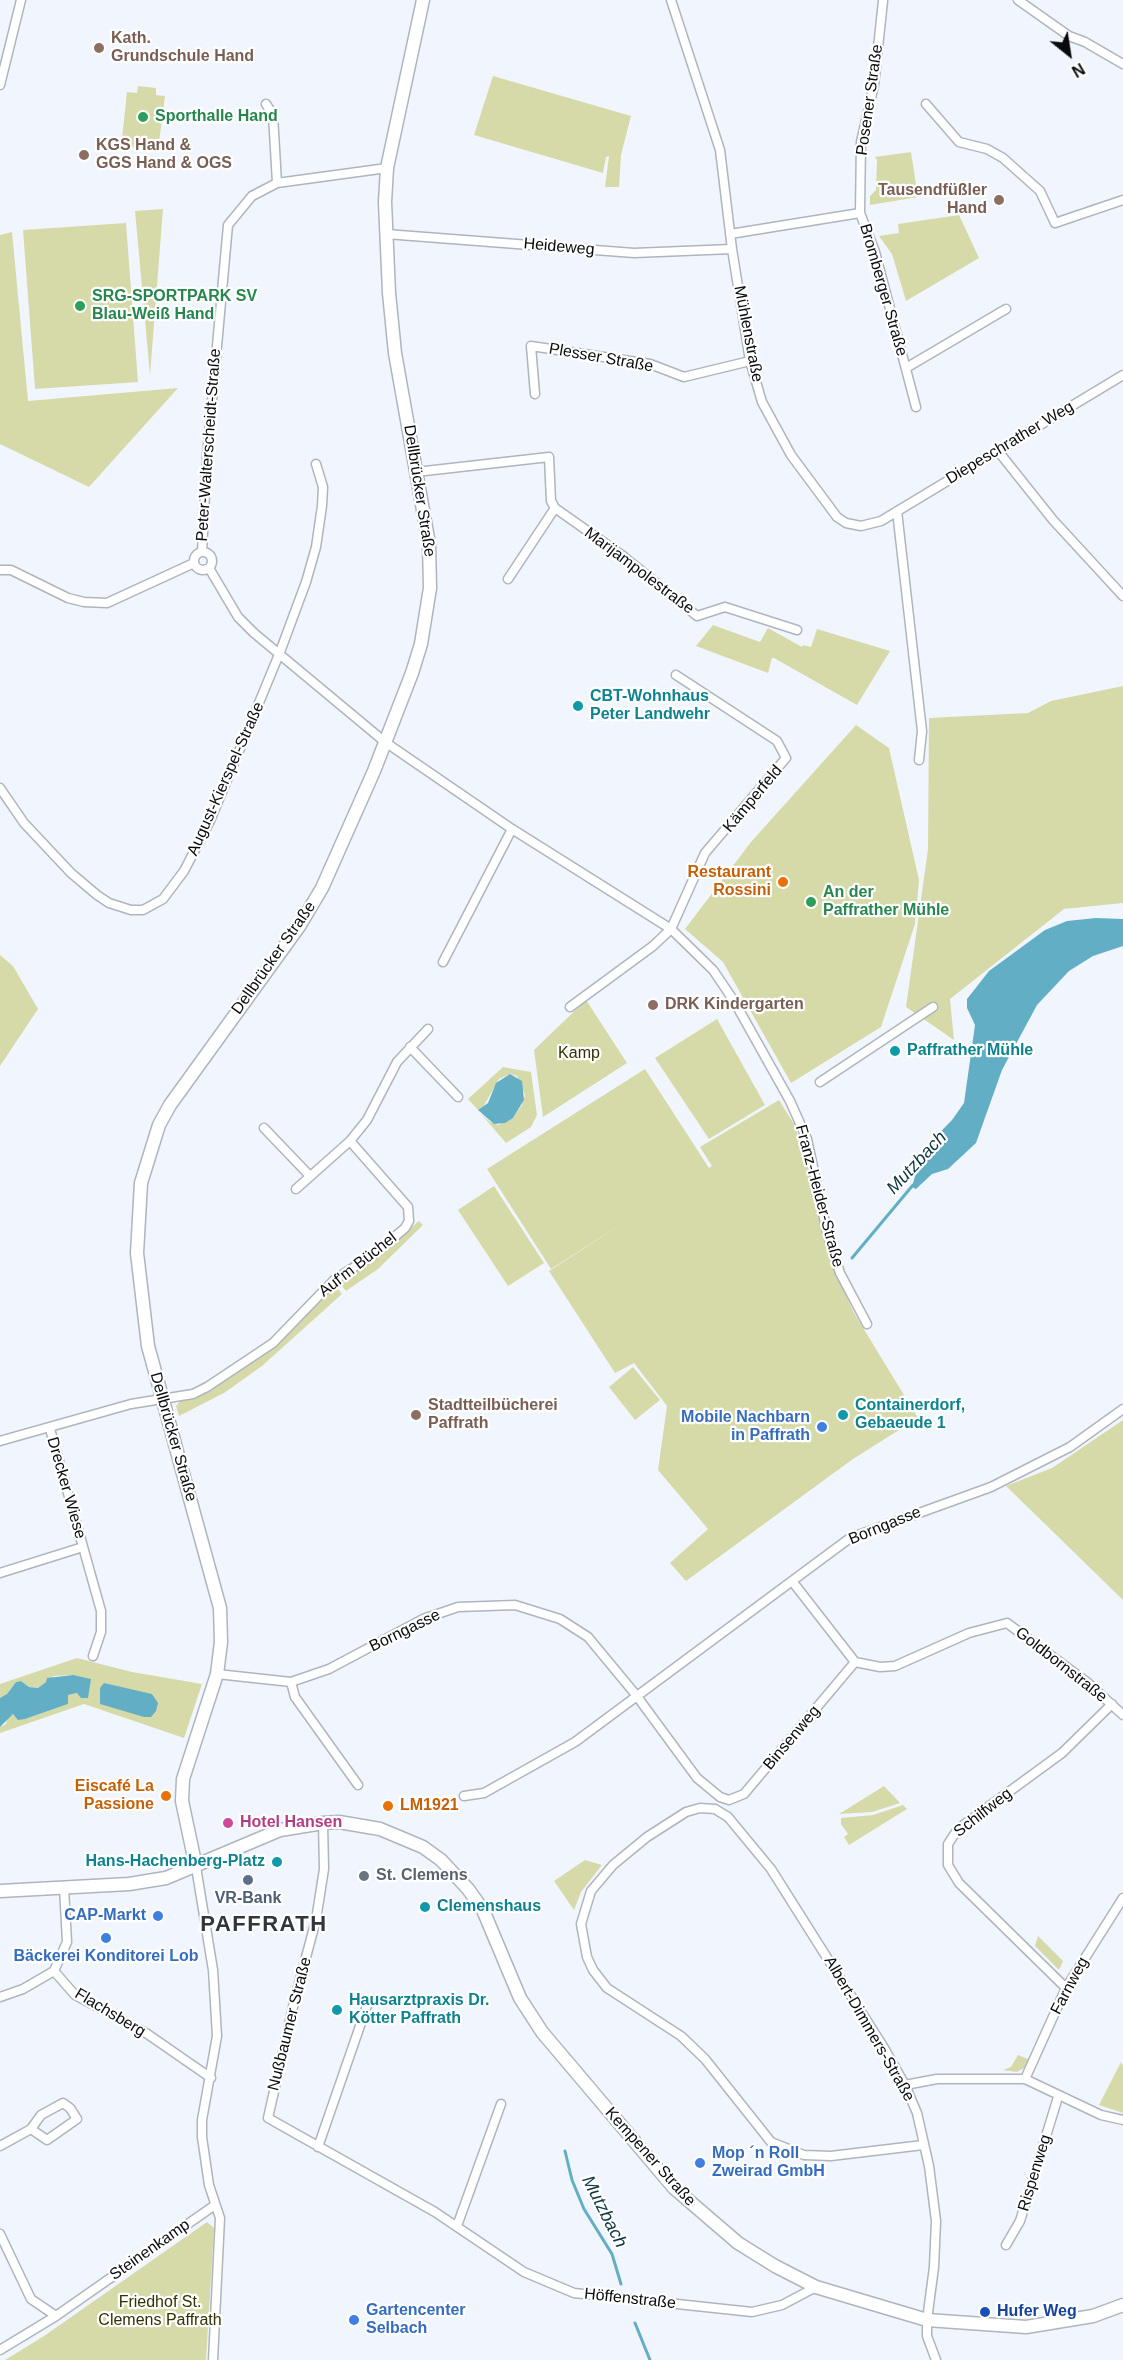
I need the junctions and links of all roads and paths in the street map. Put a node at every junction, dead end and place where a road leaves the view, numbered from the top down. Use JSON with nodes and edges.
{"nodes":[{"id":1,"x":21,"y":0,"type":"edge"},
{"id":2,"x":423,"y":0,"type":"edge"},
{"id":3,"x":671,"y":0,"type":"edge"},
{"id":4,"x":1018,"y":0,"type":"edge"},
{"id":5,"x":883,"y":1,"type":"edge"},
{"id":6,"x":1123,"y":64,"type":"edge"},
{"id":7,"x":0,"y":85,"type":"edge"},
{"id":8,"x":266,"y":104,"type":"dead end"},
{"id":9,"x":926,"y":104,"type":"dead end"},
{"id":10,"x":387,"y":168,"type":"junction"},
{"id":11,"x":277,"y":183,"type":"junction"},
{"id":12,"x":1123,"y":200,"type":"edge"},
{"id":13,"x":860,"y":213,"type":"junction"},
{"id":14,"x":386,"y":234,"type":"junction"},
{"id":15,"x":730,"y":234,"type":"junction"},
{"id":16,"x":732,"y":249,"type":"junction"},
{"id":17,"x":1006,"y":309,"type":"dead end"},
{"id":18,"x":750,"y":361,"type":"junction"},
{"id":19,"x":906,"y":368,"type":"junction"},
{"id":20,"x":1123,"y":375,"type":"edge"},
{"id":21,"x":535,"y":394,"type":"dead end"},
{"id":22,"x":916,"y":407,"type":"dead end"},
{"id":23,"x":998,"y":451,"type":"junction"},
{"id":24,"x":316,"y":464,"type":"dead end"},
{"id":25,"x":416,"y":472,"type":"junction"},
{"id":26,"x":555,"y":508,"type":"junction"},
{"id":27,"x":897,"y":511,"type":"junction"},
{"id":28,"x":202,"y":552,"type":"junction"},
{"id":29,"x":194,"y":563,"type":"junction"},
{"id":30,"x":208,"y":568,"type":"junction"},
{"id":31,"x":0,"y":570,"type":"edge"},
{"id":32,"x":508,"y":579,"type":"dead end"},
{"id":33,"x":1123,"y":596,"type":"edge"},
{"id":34,"x":796,"y":630,"type":"dead end"},
{"id":35,"x":280,"y":652,"type":"junction"},
{"id":36,"x":676,"y":675,"type":"dead end"},
{"id":37,"x":385,"y":742,"type":"junction"},
{"id":38,"x":919,"y":760,"type":"dead end"},
{"id":39,"x":0,"y":788,"type":"edge"},
{"id":40,"x":512,"y":828,"type":"junction"},
{"id":41,"x":671,"y":929,"type":"junction"},
{"id":42,"x":443,"y":962,"type":"dead end"},
{"id":43,"x":570,"y":1007,"type":"dead end"},
{"id":44,"x":933,"y":1007,"type":"dead end"},
{"id":45,"x":428,"y":1029,"type":"dead end"},
{"id":46,"x":410,"y":1047,"type":"junction"},
{"id":47,"x":820,"y":1082,"type":"dead end"},
{"id":48,"x":458,"y":1097,"type":"dead end"},
{"id":49,"x":264,"y":1128,"type":"dead end"},
{"id":50,"x":350,"y":1141,"type":"junction"},
{"id":51,"x":310,"y":1176,"type":"junction"},
{"id":52,"x":296,"y":1189,"type":"dead end"},
{"id":53,"x":867,"y":1324,"type":"dead end"},
{"id":54,"x":162,"y":1401,"type":"junction"},
{"id":55,"x":1123,"y":1409,"type":"edge"},
{"id":56,"x":50,"y":1429,"type":"junction"},
{"id":57,"x":0,"y":1441,"type":"edge"},
{"id":58,"x":82,"y":1547,"type":"junction"},
{"id":59,"x":0,"y":1573,"type":"edge"},
{"id":60,"x":792,"y":1581,"type":"junction"},
{"id":61,"x":93,"y":1656,"type":"dead end"},
{"id":62,"x":855,"y":1662,"type":"junction"},
{"id":63,"x":217,"y":1674,"type":"junction"},
{"id":64,"x":291,"y":1682,"type":"junction"},
{"id":65,"x":636,"y":1695,"type":"junction"},
{"id":66,"x":1112,"y":1704,"type":"junction"},
{"id":67,"x":1123,"y":1715,"type":"edge"},
{"id":68,"x":358,"y":1785,"type":"dead end"},
{"id":69,"x":464,"y":1796,"type":"dead end"},
{"id":70,"x":322,"y":1823,"type":"junction"},
{"id":71,"x":196,"y":1867,"type":"junction"},
{"id":72,"x":64,"y":1888,"type":"junction"},
{"id":73,"x":0,"y":1892,"type":"edge"},
{"id":74,"x":1123,"y":1898,"type":"edge"},
{"id":75,"x":54,"y":1971,"type":"junction"},
{"id":76,"x":1066,"y":1988,"type":"junction"},
{"id":77,"x":0,"y":1997,"type":"edge"},
{"id":78,"x":369,"y":2000,"type":"dead end"},
{"id":79,"x":211,"y":2078,"type":"junction"},
{"id":80,"x":1025,"y":2079,"type":"junction"},
{"id":81,"x":905,"y":2085,"type":"junction"},
{"id":82,"x":1058,"y":2097,"type":"junction"},
{"id":83,"x":501,"y":2104,"type":"dead end"},
{"id":84,"x":268,"y":2118,"type":"joint"},
{"id":85,"x":1123,"y":2120,"type":"edge"},
{"id":86,"x":31,"y":2129,"type":"junction"},
{"id":87,"x":923,"y":2145,"type":"junction"},
{"id":88,"x":0,"y":2146,"type":"edge"},
{"id":89,"x":318,"y":2147,"type":"junction"},
{"id":90,"x":215,"y":2205,"type":"junction"},
{"id":91,"x":457,"y":2226,"type":"junction"},
{"id":92,"x":0,"y":2234,"type":"edge"},
{"id":93,"x":1006,"y":2246,"type":"dead end"},
{"id":94,"x":816,"y":2287,"type":"junction"},
{"id":95,"x":1123,"y":2305,"type":"edge"},
{"id":96,"x":56,"y":2316,"type":"junction"},
{"id":97,"x":927,"y":2319,"type":"junction"},
{"id":98,"x":0,"y":2350,"type":"edge"},
{"id":99,"x":213,"y":2360,"type":"edge"},
{"id":100,"x":936,"y":2360,"type":"edge"}],
"edges":[{"from":1,"to":7,"type":"street"},
{"from":2,"to":10,"type":"main road","name":"Dellbrücker Straße"},
{"from":3,"to":15,"type":"street","name":"Mühlenstraße"},
{"from":4,"to":6,"type":"street"},
{"from":5,"to":13,"type":"street","name":"Posener Straße"},
{"from":8,"to":11,"type":"street"},
{"from":9,"to":12,"type":"street"},
{"from":10,"to":11,"type":"street","name":"Peter-Walterscheidt-Straße"},
{"from":10,"to":14,"type":"main road","name":"Dellbrücker Straße"},
{"from":11,"to":28,"type":"street","name":"Peter-Walterscheidt-Straße"},
{"from":13,"to":15,"type":"street"},
{"from":13,"to":19,"type":"street","name":"Bromberger Straße"},
{"from":14,"to":16,"type":"street","name":"Heideweg"},
{"from":14,"to":25,"type":"main road","name":"Dellbrücker Straße"},
{"from":15,"to":16,"type":"street","name":"Mühlenstraße"},
{"from":16,"to":18,"type":"street","name":"Mühlenstraße"},
{"from":17,"to":19,"type":"street","name":"Bromberger Straße"},
{"from":18,"to":21,"type":"street","name":"Plesser Straße"},
{"from":18,"to":27,"type":"street","name":"Mühlenstraße"},
{"from":19,"to":22,"type":"street","name":"Bromberger Straße"},
{"from":20,"to":23,"type":"street","name":"Diepeschrather Weg"},
{"from":23,"to":27,"type":"street","name":"Diepeschrather Weg"},
{"from":23,"to":33,"type":"street"},
{"from":24,"to":35,"type":"street","name":"August-Kierspel-Straße"},
{"from":25,"to":26,"type":"street"},
{"from":25,"to":37,"type":"main road","name":"Dellbrücker Straße"},
{"from":26,"to":32,"type":"street"},
{"from":26,"to":34,"type":"street","name":"Marijampolestraße"},
{"from":27,"to":38,"type":"street"},
{"from":28,"to":29,"type":"street","name":"Peter-Walterscheidt-Straße"},
{"from":28,"to":30,"type":"street","name":"Peter-Walterscheidt-Straße"},
{"from":29,"to":30,"type":"street","name":"Peter-Walterscheidt-Straße"},
{"from":29,"to":31,"type":"street"},
{"from":30,"to":35,"type":"street","name":"Peter-Walterscheidt-Straße"},
{"from":35,"to":37,"type":"street","name":"Peter-Walterscheidt-Straße"},
{"from":35,"to":39,"type":"street","name":"August-Kierspel-Straße"},
{"from":36,"to":41,"type":"street","name":"Kämperfeld"},
{"from":37,"to":40,"type":"street","name":"Franz-Heider-Straße"},
{"from":37,"to":54,"type":"main road","name":"Dellbrücker Straße"},
{"from":40,"to":41,"type":"street","name":"Franz-Heider-Straße"},
{"from":40,"to":42,"type":"street"},
{"from":41,"to":43,"type":"street"},
{"from":41,"to":53,"type":"street","name":"Franz-Heider-Straße"},
{"from":44,"to":47,"type":"street"},
{"from":45,"to":46,"type":"street"},
{"from":46,"to":48,"type":"street"},
{"from":46,"to":50,"type":"street"},
{"from":49,"to":51,"type":"street"},
{"from":50,"to":51,"type":"street"},
{"from":50,"to":54,"type":"street","name":"Auf'm Büchel"},
{"from":51,"to":52,"type":"street"},
{"from":54,"to":56,"type":"street","name":"Auf'm Büchel"},
{"from":54,"to":63,"type":"main road","name":"Dellbrücker Straße"},
{"from":55,"to":60,"type":"street","name":"Borngasse"},
{"from":56,"to":57,"type":"street","name":"Auf'm Büchel"},
{"from":56,"to":58,"type":"street","name":"Drecker Wiese"},
{"from":58,"to":59,"type":"street","name":"Drecker Wiese"},
{"from":58,"to":61,"type":"street","name":"Drecker Wiese"},
{"from":60,"to":62,"type":"street"},
{"from":60,"to":65,"type":"street","name":"Borngasse"},
{"from":62,"to":65,"type":"street","name":"Binsenweg"},
{"from":62,"to":66,"type":"street","name":"Goldbornstraße"},
{"from":63,"to":64,"type":"street","name":"Borngasse"},
{"from":63,"to":71,"type":"main road","name":"Dellbrücker Straße"},
{"from":64,"to":65,"type":"street","name":"Borngasse"},
{"from":64,"to":68,"type":"street"},
{"from":65,"to":69,"type":"street","name":"Borngasse"},
{"from":66,"to":67,"type":"street","name":"Goldbornstraße"},
{"from":66,"to":76,"type":"street","name":"Schilfweg"},
{"from":70,"to":71,"type":"main road","name":"Kempener Straße"},
{"from":70,"to":84,"type":"street","name":"Nußbaumer Straße"},
{"from":70,"to":94,"type":"main road","name":"Kempener Straße"},
{"from":71,"to":72,"type":"main road","name":"Kempener Straße"},
{"from":71,"to":79,"type":"street"},
{"from":72,"to":73,"type":"main road","name":"Kempener Straße"},
{"from":72,"to":75,"type":"street"},
{"from":74,"to":76,"type":"street","name":"Farnweg"},
{"from":75,"to":77,"type":"street"},
{"from":75,"to":79,"type":"street","name":"Flachsberg"},
{"from":76,"to":80,"type":"street","name":"Farnweg"},
{"from":78,"to":89,"type":"street"},
{"from":79,"to":90,"type":"street"},
{"from":80,"to":81,"type":"street"},
{"from":80,"to":82,"type":"street"},
{"from":81,"to":87,"type":"street","name":"Albert-Dimmers-Straße"},
{"from":81,"to":87,"type":"street","name":"Albert-Dimmers-Straße"},
{"from":82,"to":85,"type":"street"},
{"from":82,"to":93,"type":"street","name":"Rispenweg"},
{"from":83,"to":91,"type":"street"},
{"from":84,"to":89,"type":"street","name":"Höffenstraße"},
{"from":86,"to":86,"type":"street"},
{"from":86,"to":88,"type":"street"},
{"from":87,"to":97,"type":"street","name":"Albert-Dimmers-Straße"},
{"from":89,"to":91,"type":"street","name":"Höffenstraße"},
{"from":90,"to":96,"type":"street","name":"Steinenkamp"},
{"from":90,"to":99,"type":"street"},
{"from":91,"to":94,"type":"street","name":"Höffenstraße"},
{"from":92,"to":96,"type":"street"},
{"from":94,"to":97,"type":"main road","name":"Kempener Straße"},
{"from":95,"to":97,"type":"main road","name":"Kempener Straße"},
{"from":96,"to":98,"type":"street","name":"Steinenkamp"},
{"from":97,"to":100,"type":"street"}]}
